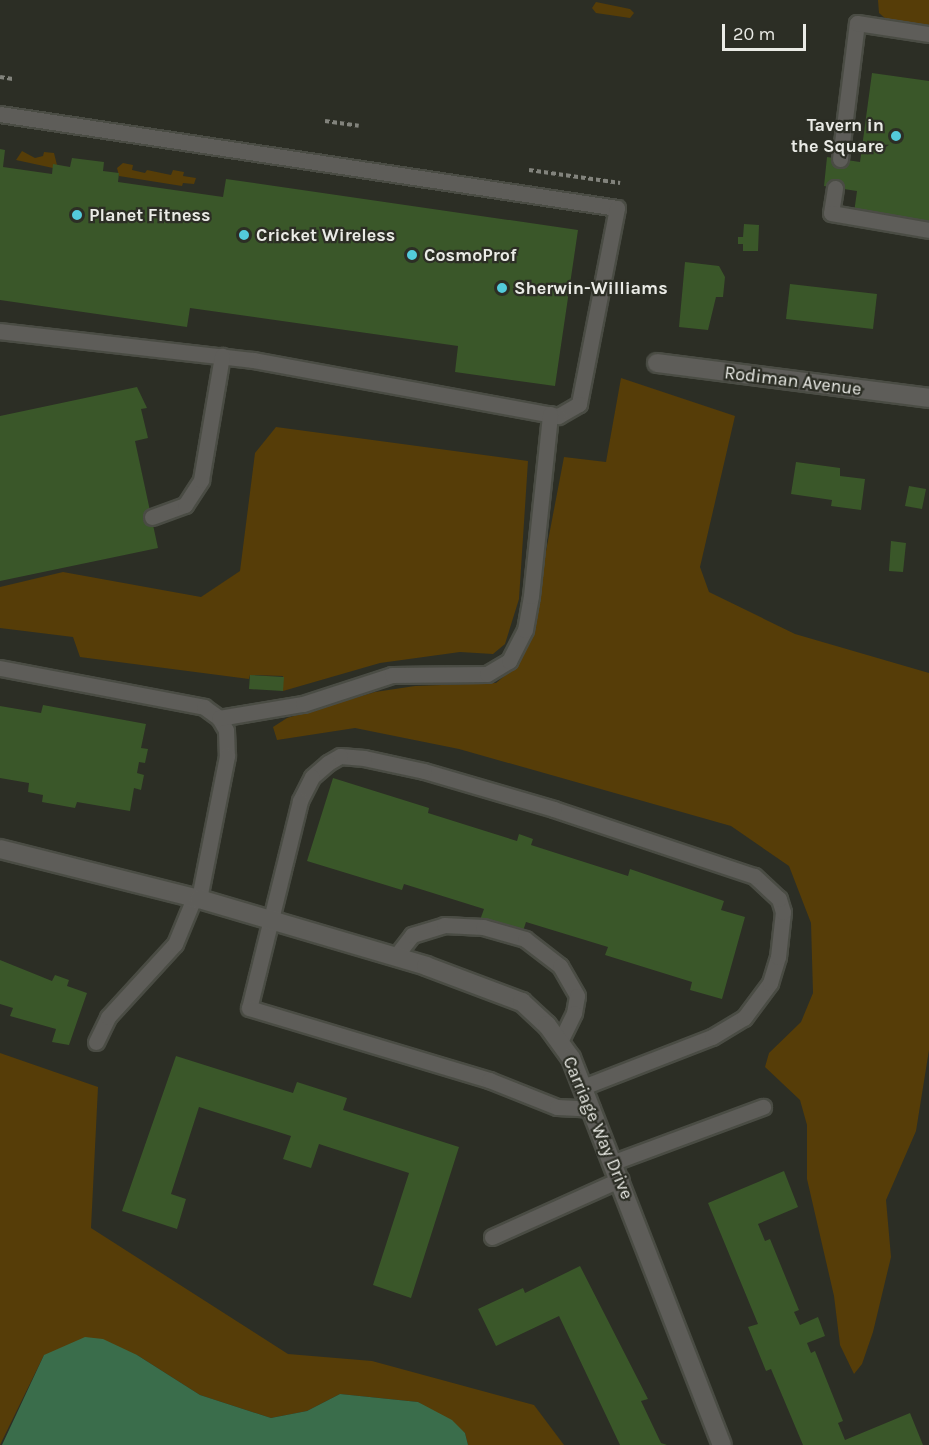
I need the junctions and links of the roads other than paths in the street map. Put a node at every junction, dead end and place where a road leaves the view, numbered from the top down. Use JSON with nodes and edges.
{"nodes":[{"id":1,"x":929,"y":34,"type":"edge"},
{"id":2,"x":0,"y":114,"type":"edge"},
{"id":3,"x":840,"y":159,"type":"dead end"},
{"id":4,"x":836,"y":188,"type":"dead end"},
{"id":5,"x":929,"y":230,"type":"edge"},
{"id":6,"x":0,"y":331,"type":"edge"},
{"id":7,"x":222,"y":356,"type":"junction"},
{"id":8,"x":657,"y":363,"type":"dead end"},
{"id":9,"x":929,"y":398,"type":"edge"},
{"id":10,"x":550,"y":414,"type":"junction"},
{"id":11,"x":152,"y":517,"type":"dead end"},
{"id":12,"x":0,"y":668,"type":"edge"},
{"id":13,"x":219,"y":718,"type":"junction"},
{"id":14,"x":0,"y":849,"type":"edge"},
{"id":15,"x":196,"y":899,"type":"junction"},
{"id":16,"x":270,"y":920,"type":"junction"},
{"id":17,"x":395,"y":957,"type":"junction"},
{"id":18,"x":96,"y":1042,"type":"dead end"},
{"id":19,"x":560,"y":1042,"type":"junction"},
{"id":20,"x":583,"y":1087,"type":"junction"},
{"id":21,"x":763,"y":1107,"type":"dead end"},
{"id":22,"x":592,"y":1108,"type":"junction"},
{"id":23,"x":614,"y":1162,"type":"junction"},
{"id":24,"x":621,"y":1179,"type":"junction"},
{"id":25,"x":492,"y":1237,"type":"dead end"},
{"id":26,"x":722,"y":1445,"type":"edge"}],
"edges":[{"from":1,"to":3,"type":"lane"},
{"from":2,"to":10,"type":"lane"},
{"from":4,"to":5,"type":"lane"},
{"from":6,"to":7,"type":"lane"},
{"from":7,"to":10,"type":"lane"},
{"from":7,"to":11,"type":"lane"},
{"from":8,"to":9,"type":"street","name":"Rodiman Avenue"},
{"from":10,"to":13,"type":"lane"},
{"from":12,"to":13,"type":"lane"},
{"from":13,"to":15,"type":"lane"},
{"from":14,"to":15,"type":"street","name":"Carriage Way Drive"},
{"from":15,"to":16,"type":"street","name":"Carriage Way Drive"},
{"from":15,"to":18,"type":"lane"},
{"from":16,"to":17,"type":"street","name":"Carriage Way Drive"},
{"from":16,"to":20,"type":"lane"},
{"from":16,"to":22,"type":"lane"},
{"from":17,"to":19,"type":"street","name":"Carriage Way Drive"},
{"from":17,"to":19,"type":"lane"},
{"from":19,"to":20,"type":"street","name":"Carriage Way Drive"},
{"from":20,"to":22,"type":"street","name":"Carriage Way Drive"},
{"from":21,"to":23,"type":"lane"},
{"from":22,"to":23,"type":"street","name":"Carriage Way Drive"},
{"from":23,"to":24,"type":"street","name":"Carriage Way Drive"},
{"from":24,"to":25,"type":"lane"},
{"from":24,"to":26,"type":"street","name":"Carriage Way Drive"}]}
